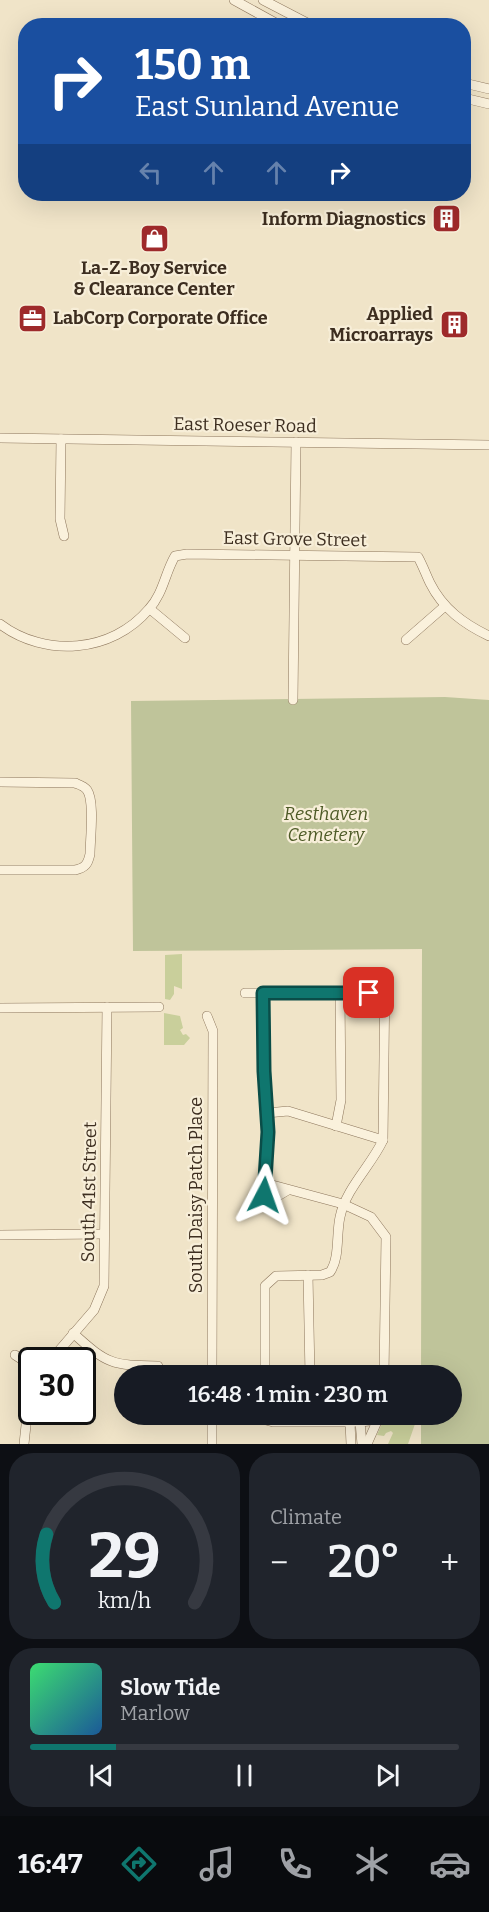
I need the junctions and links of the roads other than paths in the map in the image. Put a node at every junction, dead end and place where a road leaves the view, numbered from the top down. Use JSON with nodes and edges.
{"nodes":[{"id":1,"x":234,"y":0,"type":"edge"},
{"id":2,"x":263,"y":0,"type":"edge"},
{"id":3,"x":267,"y":18,"type":"edge"},
{"id":4,"x":298,"y":18,"type":"edge"},
{"id":5,"x":471,"y":84,"type":"edge"},
{"id":6,"x":489,"y":88,"type":"edge"},
{"id":7,"x":471,"y":100,"type":"edge"},
{"id":8,"x":489,"y":104,"type":"edge"},
{"id":9,"x":0,"y":438,"type":"edge"},
{"id":10,"x":61,"y":439,"type":"junction"},
{"id":11,"x":296,"y":442,"type":"junction"},
{"id":12,"x":489,"y":445,"type":"edge"},
{"id":13,"x":64,"y":536,"type":"dead end"},
{"id":14,"x":295,"y":555,"type":"junction"},
{"id":15,"x":445,"y":606,"type":"junction"},
{"id":16,"x":150,"y":609,"type":"junction"},
{"id":17,"x":0,"y":624,"type":"edge"},
{"id":18,"x":489,"y":636,"type":"edge"},
{"id":19,"x":185,"y":638,"type":"dead end"},
{"id":20,"x":405,"y":640,"type":"dead end"},
{"id":21,"x":293,"y":700,"type":"dead end"},
{"id":22,"x":0,"y":782,"type":"edge"},
{"id":23,"x":0,"y":870,"type":"edge"},
{"id":24,"x":385,"y":974,"type":"dead end"},
{"id":25,"x":245,"y":993,"type":"dead end"},
{"id":26,"x":263,"y":993,"type":"junction"},
{"id":27,"x":340,"y":993,"type":"junction"},
{"id":28,"x":385,"y":993,"type":"junction"},
{"id":29,"x":107,"y":1007,"type":"junction"},
{"id":30,"x":159,"y":1007,"type":"dead end"},
{"id":31,"x":0,"y":1008,"type":"edge"},
{"id":32,"x":207,"y":1016,"type":"dead end"},
{"id":33,"x":267,"y":1113,"type":"junction"},
{"id":34,"x":336,"y":1126,"type":"junction"},
{"id":35,"x":383,"y":1140,"type":"junction"},
{"id":36,"x":266,"y":1183,"type":"junction"},
{"id":37,"x":288,"y":1190,"type":"junction"},
{"id":38,"x":343,"y":1204,"type":"junction"},
{"id":39,"x":104,"y":1234,"type":"junction"},
{"id":40,"x":0,"y":1235,"type":"edge"},
{"id":41,"x":308,"y":1275,"type":"junction"},
{"id":42,"x":74,"y":1333,"type":"junction"},
{"id":43,"x":62,"y":1347,"type":"edge"},
{"id":44,"x":15,"y":1355,"type":"dead end"},
{"id":45,"x":18,"y":1357,"type":"edge"},
{"id":46,"x":120,"y":1365,"type":"edge"},
{"id":47,"x":212,"y":1365,"type":"edge"},
{"id":48,"x":265,"y":1365,"type":"edge"},
{"id":49,"x":310,"y":1365,"type":"edge"},
{"id":50,"x":384,"y":1365,"type":"edge"},
{"id":51,"x":26,"y":1425,"type":"edge"},
{"id":52,"x":212,"y":1425,"type":"edge"},
{"id":53,"x":350,"y":1425,"type":"edge"},
{"id":54,"x":360,"y":1425,"type":"edge"},
{"id":55,"x":375,"y":1425,"type":"edge"},
{"id":56,"x":24,"y":1444,"type":"edge"},
{"id":57,"x":212,"y":1444,"type":"edge"},
{"id":58,"x":351,"y":1444,"type":"edge"},
{"id":59,"x":362,"y":1444,"type":"edge"},
{"id":60,"x":367,"y":1444,"type":"edge"}],
"edges":[{"from":1,"to":3,"type":"street"},
{"from":2,"to":4,"type":"street"},
{"from":5,"to":6,"type":"street"},
{"from":7,"to":8,"type":"street"},
{"from":9,"to":10,"type":"street","name":"East Roeser Road"},
{"from":10,"to":11,"type":"street","name":"East Roeser Road"},
{"from":10,"to":13,"type":"street"},
{"from":11,"to":12,"type":"street","name":"East Roeser Road"},
{"from":11,"to":14,"type":"street"},
{"from":14,"to":15,"type":"street","name":"East Grove Street"},
{"from":14,"to":16,"type":"street","name":"East Grove Street"},
{"from":14,"to":21,"type":"street"},
{"from":15,"to":18,"type":"street","name":"East Grove Street"},
{"from":15,"to":20,"type":"street"},
{"from":16,"to":17,"type":"street","name":"East Grove Street"},
{"from":16,"to":19,"type":"street"},
{"from":22,"to":23,"type":"street"},
{"from":24,"to":28,"type":"street"},
{"from":25,"to":26,"type":"street"},
{"from":26,"to":27,"type":"street"},
{"from":26,"to":33,"type":"street"},
{"from":27,"to":28,"type":"street"},
{"from":27,"to":34,"type":"street"},
{"from":28,"to":35,"type":"street"},
{"from":29,"to":30,"type":"street"},
{"from":29,"to":31,"type":"street"},
{"from":29,"to":39,"type":"street","name":"South 41st Street"},
{"from":32,"to":47,"type":"street","name":"South Daisy Patch Place"},
{"from":33,"to":34,"type":"street"},
{"from":33,"to":36,"type":"street"},
{"from":34,"to":35,"type":"street"},
{"from":35,"to":38,"type":"street"},
{"from":36,"to":37,"type":"street"},
{"from":36,"to":37,"type":"street"},
{"from":37,"to":38,"type":"street"},
{"from":38,"to":41,"type":"street"},
{"from":38,"to":50,"type":"street"},
{"from":39,"to":40,"type":"street"},
{"from":39,"to":42,"type":"street","name":"South 41st Street"},
{"from":41,"to":48,"type":"street"},
{"from":41,"to":49,"type":"street"},
{"from":42,"to":43,"type":"street","name":"South 41st Street"},
{"from":42,"to":46,"type":"street"},
{"from":44,"to":45,"type":"street"},
{"from":51,"to":56,"type":"street"},
{"from":52,"to":57,"type":"street"},
{"from":53,"to":58,"type":"street"},
{"from":54,"to":59,"type":"street"},
{"from":55,"to":60,"type":"street"}]}
